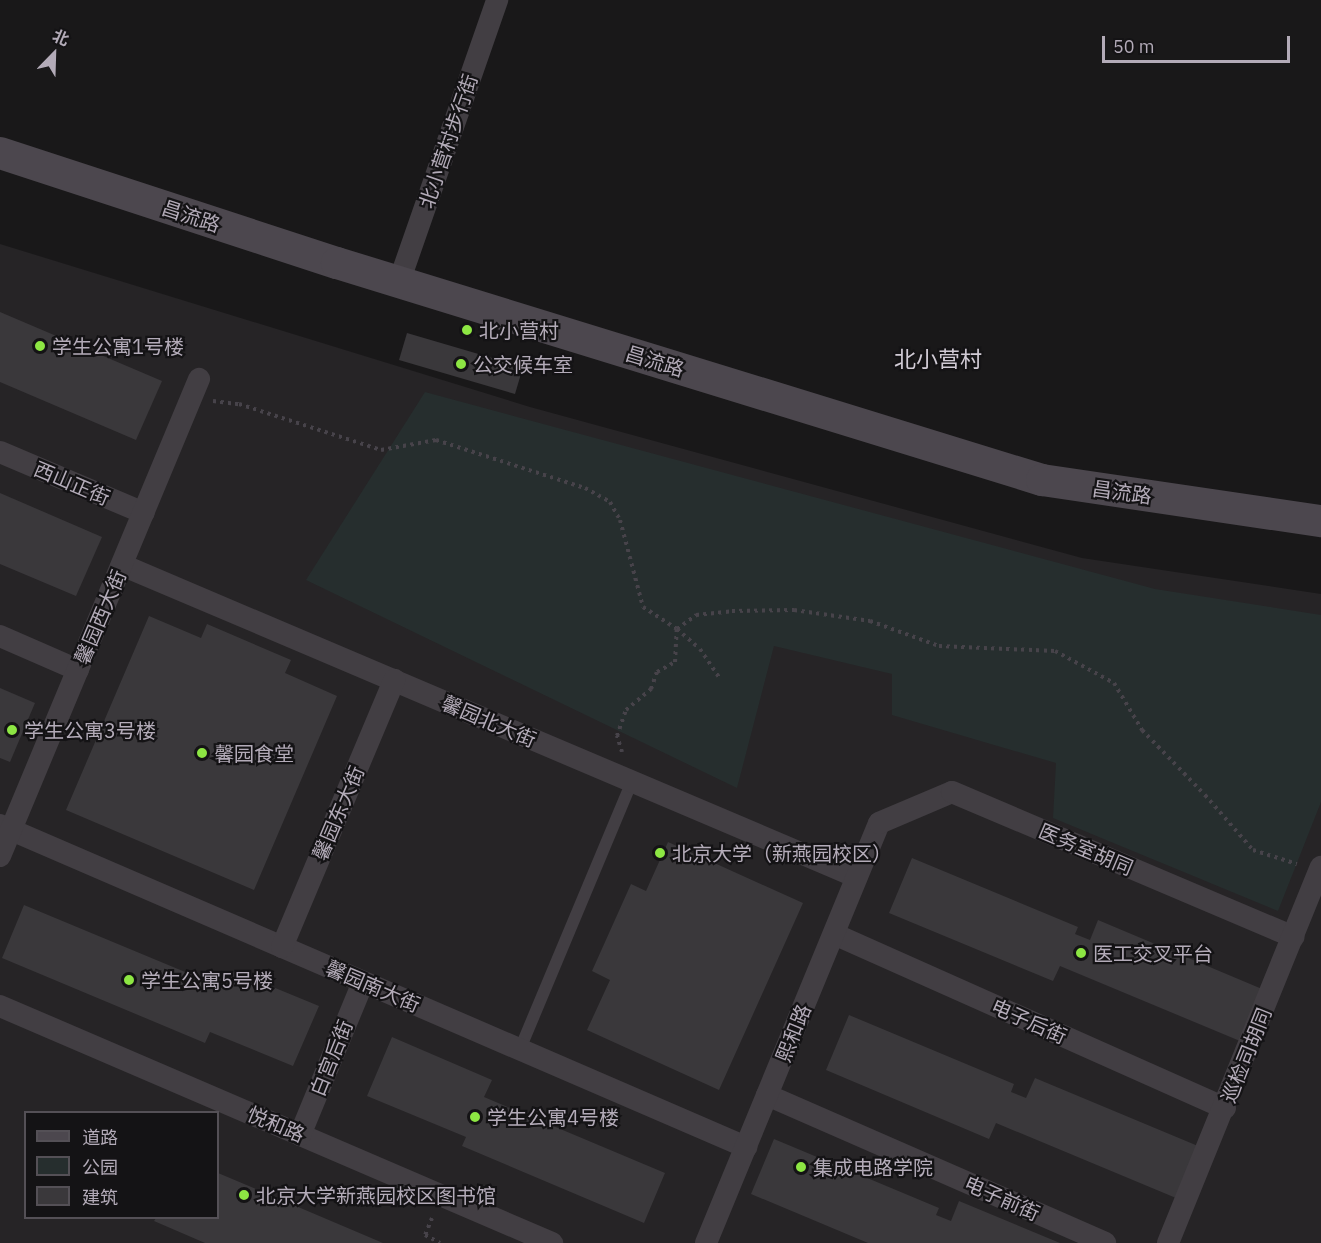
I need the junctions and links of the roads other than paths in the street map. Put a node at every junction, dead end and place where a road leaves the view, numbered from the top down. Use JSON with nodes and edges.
{"nodes":[{"id":1,"x":497,"y":0,"type":"edge"},
{"id":2,"x":0,"y":153,"type":"edge"},
{"id":3,"x":399,"y":282,"type":"junction"},
{"id":4,"x":195,"y":389,"type":"road end"},
{"id":5,"x":0,"y":452,"type":"edge"},
{"id":6,"x":144,"y":513,"type":"junction"},
{"id":7,"x":1321,"y":521,"type":"edge"},
{"id":8,"x":122,"y":565,"type":"junction"},
{"id":9,"x":0,"y":636,"type":"edge"},
{"id":10,"x":78,"y":670,"type":"junction"},
{"id":11,"x":394,"y":680,"type":"junction"},
{"id":12,"x":632,"y":781,"type":"junction"},
{"id":13,"x":879,"y":823,"type":"joint"},
{"id":14,"x":5,"y":827,"type":"edge"},
{"id":15,"x":0,"y":856,"type":"edge"},
{"id":16,"x":1320,"y":869,"type":"edge"},
{"id":17,"x":857,"y":877,"type":"junction"},
{"id":18,"x":834,"y":934,"type":"junction"},
{"id":19,"x":1293,"y":937,"type":"junction"},
{"id":20,"x":282,"y":947,"type":"junction"},
{"id":21,"x":363,"y":982,"type":"junction"},
{"id":22,"x":0,"y":1005,"type":"edge"},
{"id":23,"x":520,"y":1049,"type":"junction"},
{"id":24,"x":767,"y":1095,"type":"junction"},
{"id":25,"x":1225,"y":1108,"type":"junction"},
{"id":26,"x":300,"y":1135,"type":"junction"},
{"id":27,"x":746,"y":1147,"type":"junction"},
{"id":28,"x":552,"y":1243,"type":"edge"},
{"id":29,"x":706,"y":1243,"type":"edge"},
{"id":30,"x":1105,"y":1243,"type":"edge"},
{"id":31,"x":1168,"y":1243,"type":"edge"}],
"edges":[{"from":1,"to":3,"type":"street","name":"北小营村步行街"},
{"from":2,"to":3,"type":"main road","name":"昌流路"},
{"from":3,"to":7,"type":"main road","name":"昌流路"},
{"from":4,"to":6,"type":"street","name":"馨园西大街"},
{"from":5,"to":6,"type":"street","name":"西山正街"},
{"from":6,"to":8,"type":"street","name":"馨园西大街"},
{"from":8,"to":10,"type":"street","name":"馨园西大街"},
{"from":8,"to":11,"type":"street","name":"馨园北大街"},
{"from":9,"to":10,"type":"street"},
{"from":10,"to":14,"type":"street","name":"馨园西大街"},
{"from":11,"to":12,"type":"street","name":"馨园北大街"},
{"from":11,"to":20,"type":"street","name":"馨园东大街"},
{"from":12,"to":17,"type":"street","name":"馨园北大街"},
{"from":12,"to":23,"type":"lane"},
{"from":13,"to":17,"type":"street","name":"熙和路"},
{"from":13,"to":19,"type":"street","name":"医务室胡同"},
{"from":14,"to":15,"type":"street","name":"馨园西大街"},
{"from":14,"to":20,"type":"street","name":"馨园南大街"},
{"from":16,"to":19,"type":"street","name":"巡检司胡同"},
{"from":17,"to":18,"type":"street","name":"熙和路"},
{"from":18,"to":24,"type":"street","name":"熙和路"},
{"from":18,"to":25,"type":"street","name":"电子后街"},
{"from":19,"to":25,"type":"street","name":"巡检司胡同"},
{"from":20,"to":21,"type":"street","name":"馨园南大街"},
{"from":21,"to":23,"type":"street","name":"馨园南大街"},
{"from":21,"to":26,"type":"street","name":"白宫后街"},
{"from":22,"to":26,"type":"street","name":"悦和路"},
{"from":23,"to":27,"type":"street","name":"馨园南大街"},
{"from":24,"to":27,"type":"street","name":"熙和路"},
{"from":24,"to":30,"type":"street","name":"电子前街"},
{"from":25,"to":31,"type":"street","name":"巡检司胡同"},
{"from":26,"to":28,"type":"street","name":"悦和路"},
{"from":27,"to":29,"type":"street","name":"熙和路"}]}
